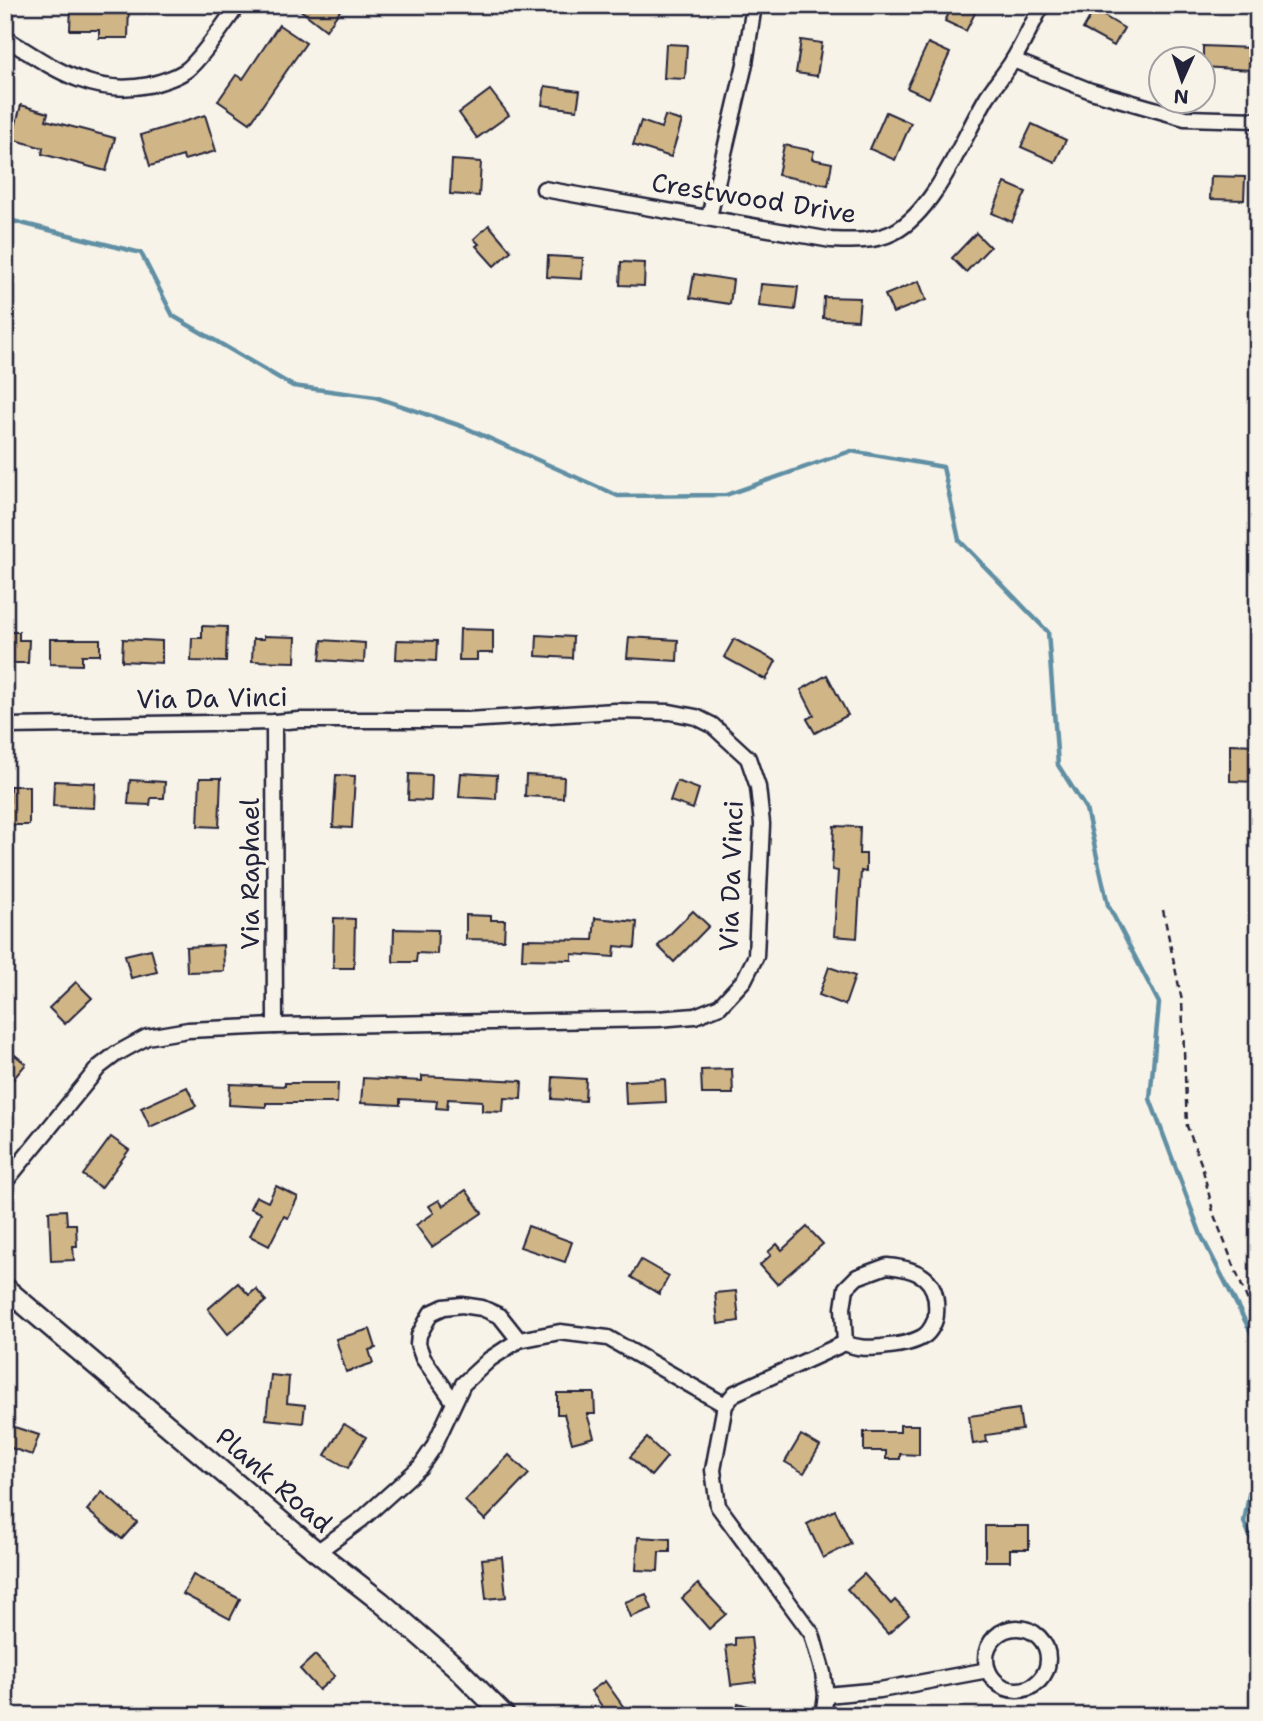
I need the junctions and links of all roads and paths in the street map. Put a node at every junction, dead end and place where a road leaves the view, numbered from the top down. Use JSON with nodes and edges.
{"nodes":[{"id":1,"x":238,"y":5,"type":"edge"},
{"id":2,"x":754,"y":5,"type":"edge"},
{"id":3,"x":1042,"y":5,"type":"edge"},
{"id":4,"x":5,"y":38,"type":"edge"},
{"id":5,"x":1013,"y":60,"type":"junction"},
{"id":6,"x":1258,"y":121,"type":"edge"},
{"id":7,"x":544,"y":189,"type":"dead end"},
{"id":8,"x":709,"y":217,"type":"junction"},
{"id":9,"x":274,"y":722,"type":"junction"},
{"id":10,"x":5,"y":726,"type":"edge"},
{"id":11,"x":1163,"y":910,"type":"dead end"},
{"id":12,"x":275,"y":1026,"type":"junction"},
{"id":13,"x":5,"y":1182,"type":"edge"},
{"id":14,"x":5,"y":1288,"type":"edge"},
{"id":15,"x":1258,"y":1318,"type":"edge"},
{"id":16,"x":519,"y":1339,"type":"junction"},
{"id":17,"x":845,"y":1343,"type":"junction"},
{"id":18,"x":454,"y":1402,"type":"junction"},
{"id":19,"x":725,"y":1405,"type":"junction"},
{"id":20,"x":317,"y":1552,"type":"junction"},
{"id":21,"x":988,"y":1670,"type":"junction"},
{"id":22,"x":826,"y":1695,"type":"junction"},
{"id":23,"x":505,"y":1716,"type":"edge"},
{"id":24,"x":823,"y":1716,"type":"edge"}],
"edges":[{"from":1,"to":4,"type":"street"},
{"from":2,"to":8,"type":"street"},
{"from":3,"to":5,"type":"street","name":"Crestwood Drive"},
{"from":5,"to":6,"type":"street"},
{"from":5,"to":8,"type":"street","name":"Crestwood Drive"},
{"from":7,"to":8,"type":"street","name":"Crestwood Drive"},
{"from":9,"to":10,"type":"street","name":"Via Da Vinci"},
{"from":9,"to":12,"type":"street","name":"Via Raphael"},
{"from":9,"to":12,"type":"street","name":"Via Da Vinci"},
{"from":11,"to":15,"type":"path"},
{"from":12,"to":13,"type":"street","name":"Via Da Vinci"},
{"from":14,"to":20,"type":"street","name":"Plank Road"},
{"from":16,"to":18,"type":"street"},
{"from":16,"to":18,"type":"street"},
{"from":16,"to":19,"type":"street"},
{"from":17,"to":17,"type":"street"},
{"from":17,"to":19,"type":"street"},
{"from":18,"to":20,"type":"street"},
{"from":19,"to":22,"type":"street"},
{"from":20,"to":23,"type":"street","name":"Plank Road"},
{"from":21,"to":21,"type":"street"},
{"from":21,"to":22,"type":"street"},
{"from":22,"to":24,"type":"street"}]}
